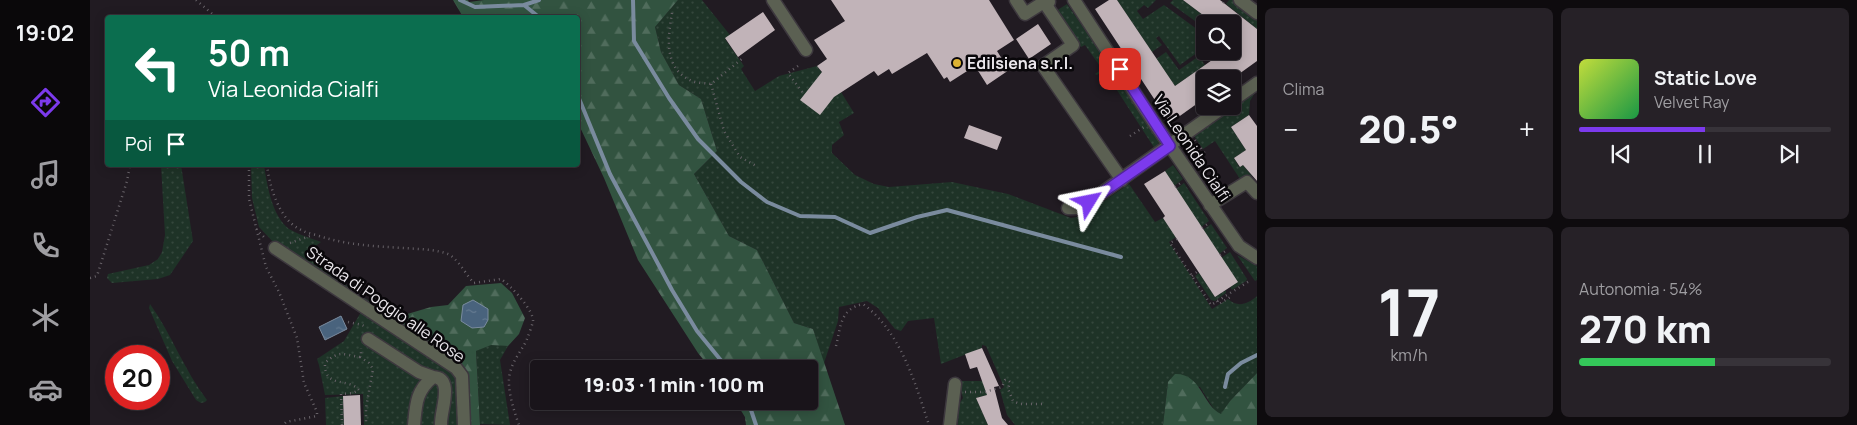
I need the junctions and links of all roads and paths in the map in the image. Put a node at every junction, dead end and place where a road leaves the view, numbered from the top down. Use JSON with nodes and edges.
{"nodes":[{"id":1,"x":196,"y":0,"type":"edge"},
{"id":2,"x":773,"y":0,"type":"edge"},
{"id":3,"x":1016,"y":0,"type":"edge"},
{"id":4,"x":1074,"y":0,"type":"edge"},
{"id":5,"x":1240,"y":0,"type":"edge"},
{"id":6,"x":1049,"y":2,"type":"edge"},
{"id":7,"x":672,"y":13,"type":"dead end"},
{"id":8,"x":1257,"y":14,"type":"edge"},
{"id":9,"x":214,"y":15,"type":"edge"},
{"id":10,"x":806,"y":50,"type":"dead end"},
{"id":11,"x":743,"y":58,"type":"dead end"},
{"id":12,"x":798,"y":66,"type":"dead end"},
{"id":13,"x":1257,"y":83,"type":"edge"},
{"id":14,"x":711,"y":84,"type":"junction"},
{"id":15,"x":803,"y":93,"type":"dead end"},
{"id":16,"x":1241,"y":95,"type":"edge"},
{"id":17,"x":1213,"y":115,"type":"edge"},
{"id":18,"x":1144,"y":127,"type":"dead end"},
{"id":19,"x":1130,"y":136,"type":"dead end"},
{"id":20,"x":1192,"y":136,"type":"dead end"},
{"id":21,"x":1170,"y":146,"type":"junction"},
{"id":22,"x":1201,"y":148,"type":"junction"},
{"id":23,"x":1206,"y":155,"type":"dead end"},
{"id":24,"x":1187,"y":158,"type":"dead end"},
{"id":25,"x":130,"y":167,"type":"edge"},
{"id":26,"x":249,"y":167,"type":"edge"},
{"id":27,"x":267,"y":167,"type":"edge"},
{"id":28,"x":758,"y":167,"type":"dead end"},
{"id":29,"x":1122,"y":180,"type":"junction"},
{"id":30,"x":1257,"y":193,"type":"edge"},
{"id":31,"x":1210,"y":205,"type":"junction"},
{"id":32,"x":1068,"y":208,"type":"dead end"},
{"id":33,"x":1212,"y":221,"type":"dead end"},
{"id":34,"x":255,"y":228,"type":"junction"},
{"id":35,"x":1202,"y":228,"type":"dead end"},
{"id":36,"x":313,"y":234,"type":"junction"},
{"id":37,"x":1177,"y":239,"type":"dead end"},
{"id":38,"x":275,"y":248,"type":"junction"},
{"id":39,"x":1230,"y":248,"type":"dead end"},
{"id":40,"x":1220,"y":255,"type":"dead end"},
{"id":41,"x":1257,"y":258,"type":"edge"},
{"id":42,"x":1198,"y":271,"type":"dead end"},
{"id":43,"x":1192,"y":276,"type":"junction"},
{"id":44,"x":90,"y":278,"type":"edge"},
{"id":45,"x":1251,"y":280,"type":"dead end"},
{"id":46,"x":1229,"y":288,"type":"dead end"},
{"id":47,"x":1232,"y":294,"type":"junction"},
{"id":48,"x":368,"y":339,"type":"joint"},
{"id":49,"x":836,"y":346,"type":"dead end"},
{"id":50,"x":360,"y":357,"type":"junction"},
{"id":51,"x":433,"y":377,"type":"junction"},
{"id":52,"x":954,"y":389,"type":"joint"},
{"id":53,"x":1042,"y":404,"type":"dead end"},
{"id":54,"x":283,"y":425,"type":"edge"},
{"id":55,"x":342,"y":425,"type":"edge"},
{"id":56,"x":366,"y":425,"type":"edge"},
{"id":57,"x":414,"y":425,"type":"edge"},
{"id":58,"x":440,"y":425,"type":"edge"},
{"id":59,"x":464,"y":425,"type":"edge"},
{"id":60,"x":519,"y":425,"type":"edge"},
{"id":61,"x":929,"y":425,"type":"edge"},
{"id":62,"x":950,"y":425,"type":"edge"}],
"edges":[{"from":1,"to":9,"type":"path"},
{"from":2,"to":10,"type":"street"},
{"from":3,"to":6,"type":"street"},
{"from":4,"to":21,"type":"street","name":"Via Leonida Cialfi"},
{"from":5,"to":8,"type":"street"},
{"from":6,"to":29,"type":"street"},
{"from":7,"to":14,"type":"path"},
{"from":11,"to":14,"type":"path"},
{"from":12,"to":15,"type":"path"},
{"from":13,"to":16,"type":"street"},
{"from":14,"to":28,"type":"path"},
{"from":17,"to":21,"type":"street"},
{"from":18,"to":19,"type":"path"},
{"from":20,"to":22,"type":"path"},
{"from":21,"to":29,"type":"street"},
{"from":21,"to":31,"type":"street","name":"Via Leonida Cialfi"},
{"from":22,"to":23,"type":"path"},
{"from":22,"to":24,"type":"path"},
{"from":25,"to":44,"type":"path"},
{"from":26,"to":34,"type":"path"},
{"from":27,"to":36,"type":"path"},
{"from":29,"to":32,"type":"street"},
{"from":30,"to":31,"type":"street"},
{"from":31,"to":41,"type":"street","name":"Via Leonida Cialfi"},
{"from":33,"to":35,"type":"path"},
{"from":34,"to":38,"type":"path"},
{"from":34,"to":54,"type":"path"},
{"from":36,"to":38,"type":"path"},
{"from":36,"to":60,"type":"path"},
{"from":37,"to":43,"type":"path"},
{"from":38,"to":59,"type":"street","name":"Strada di Poggio alle Rose"},
{"from":39,"to":40,"type":"path"},
{"from":42,"to":43,"type":"path"},
{"from":43,"to":47,"type":"path"},
{"from":45,"to":47,"type":"path"},
{"from":46,"to":47,"type":"path"},
{"from":48,"to":50,"type":"path"},
{"from":48,"to":51,"type":"street"},
{"from":49,"to":61,"type":"path"},
{"from":50,"to":55,"type":"path"},
{"from":50,"to":56,"type":"path"},
{"from":51,"to":57,"type":"street"},
{"from":51,"to":58,"type":"street"},
{"from":52,"to":53,"type":"path"},
{"from":52,"to":62,"type":"street"}]}
